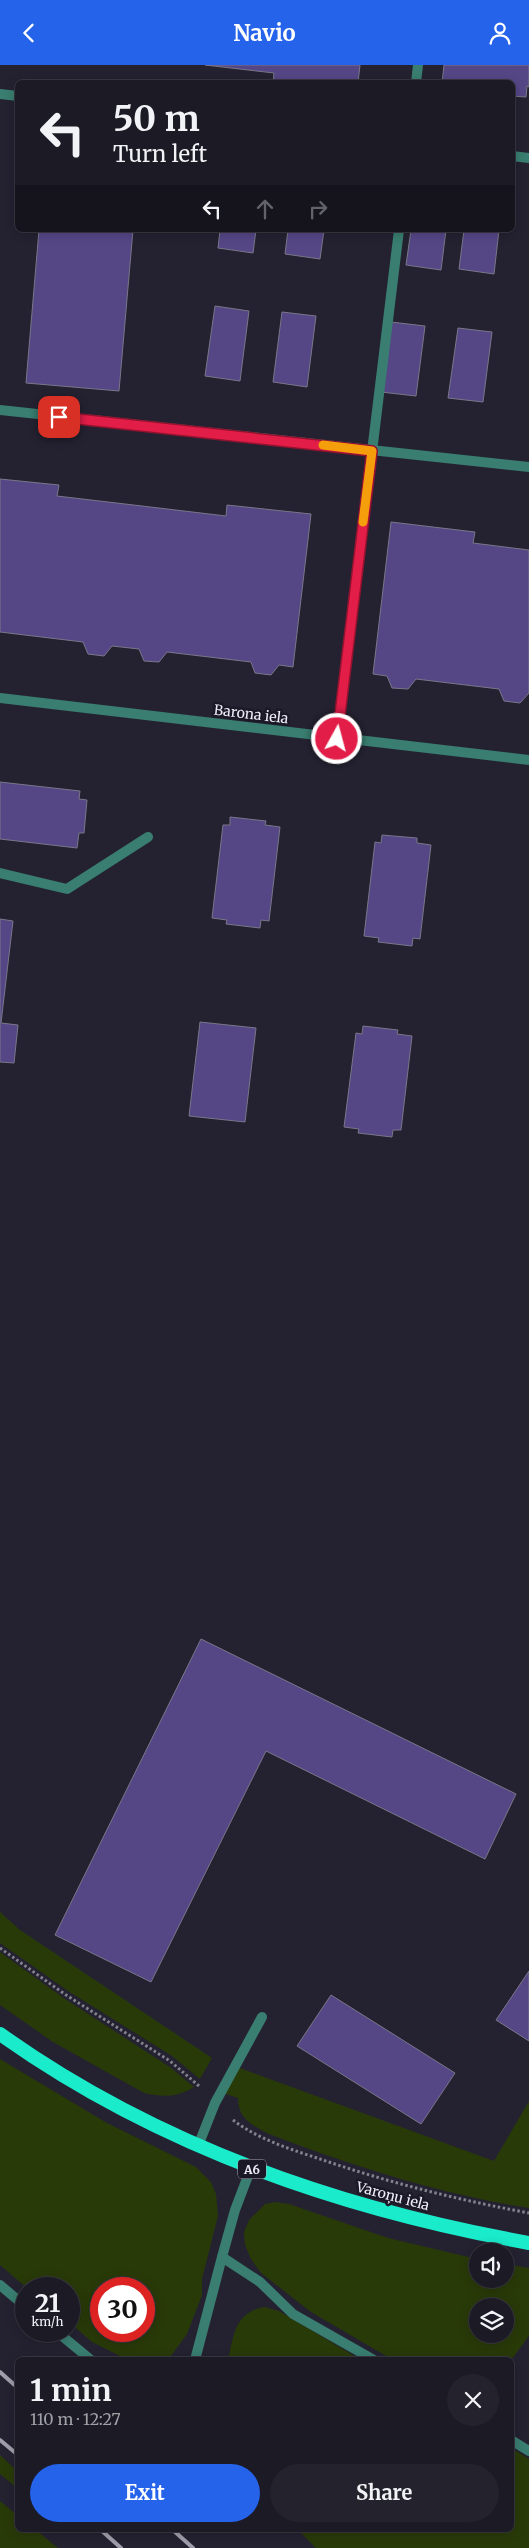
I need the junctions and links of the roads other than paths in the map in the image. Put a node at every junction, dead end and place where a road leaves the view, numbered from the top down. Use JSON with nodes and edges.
{"nodes":[{"id":1,"x":418,"y":65,"type":"edge"},
{"id":2,"x":416,"y":80,"type":"edge"},
{"id":3,"x":0,"y":94,"type":"edge"},
{"id":4,"x":15,"y":96,"type":"edge"},
{"id":5,"x":515,"y":156,"type":"edge"},
{"id":6,"x":529,"y":158,"type":"edge"},
{"id":7,"x":398,"y":232,"type":"edge"},
{"id":8,"x":0,"y":410,"type":"edge"},
{"id":9,"x":372,"y":451,"type":"junction"},
{"id":10,"x":529,"y":467,"type":"edge"},
{"id":11,"x":0,"y":698,"type":"edge"},
{"id":12,"x":337,"y":739,"type":"junction"},
{"id":13,"x":529,"y":760,"type":"edge"},
{"id":14,"x":148,"y":837,"type":"dead end"},
{"id":15,"x":0,"y":873,"type":"edge"},
{"id":16,"x":262,"y":2017,"type":"dead end"},
{"id":17,"x":0,"y":2034,"type":"edge"},
{"id":18,"x":198,"y":2146,"type":"junction"},
{"id":19,"x":251,"y":2168,"type":"junction"},
{"id":20,"x":529,"y":2243,"type":"edge"},
{"id":21,"x":222,"y":2257,"type":"junction"},
{"id":22,"x":0,"y":2285,"type":"edge"},
{"id":23,"x":15,"y":2298,"type":"edge"},
{"id":24,"x":69,"y":2342,"type":"edge"},
{"id":25,"x":87,"y":2357,"type":"edge"},
{"id":26,"x":196,"y":2357,"type":"edge"},
{"id":27,"x":369,"y":2357,"type":"edge"},
{"id":28,"x":514,"y":2442,"type":"edge"},
{"id":29,"x":529,"y":2451,"type":"edge"}],
"edges":[{"from":1,"to":2,"type":"street"},
{"from":3,"to":4,"type":"street"},
{"from":5,"to":6,"type":"street"},
{"from":7,"to":9,"type":"street"},
{"from":8,"to":9,"type":"street"},
{"from":9,"to":10,"type":"street"},
{"from":9,"to":12,"type":"street"},
{"from":11,"to":12,"type":"street","name":"Barona iela"},
{"from":12,"to":13,"type":"street","name":"Barona iela"},
{"from":14,"to":15,"type":"street"},
{"from":16,"to":18,"type":"street"},
{"from":17,"to":18,"type":"highway","name":"Varoņu iela","number":"A6"},
{"from":18,"to":19,"type":"highway","name":"Varoņu iela","number":"A6"},
{"from":19,"to":20,"type":"highway","name":"Varoņu iela","number":"A6"},
{"from":19,"to":21,"type":"street"},
{"from":21,"to":26,"type":"street"},
{"from":21,"to":27,"type":"street"},
{"from":22,"to":23,"type":"street"},
{"from":24,"to":25,"type":"street"},
{"from":28,"to":29,"type":"street"}]}
